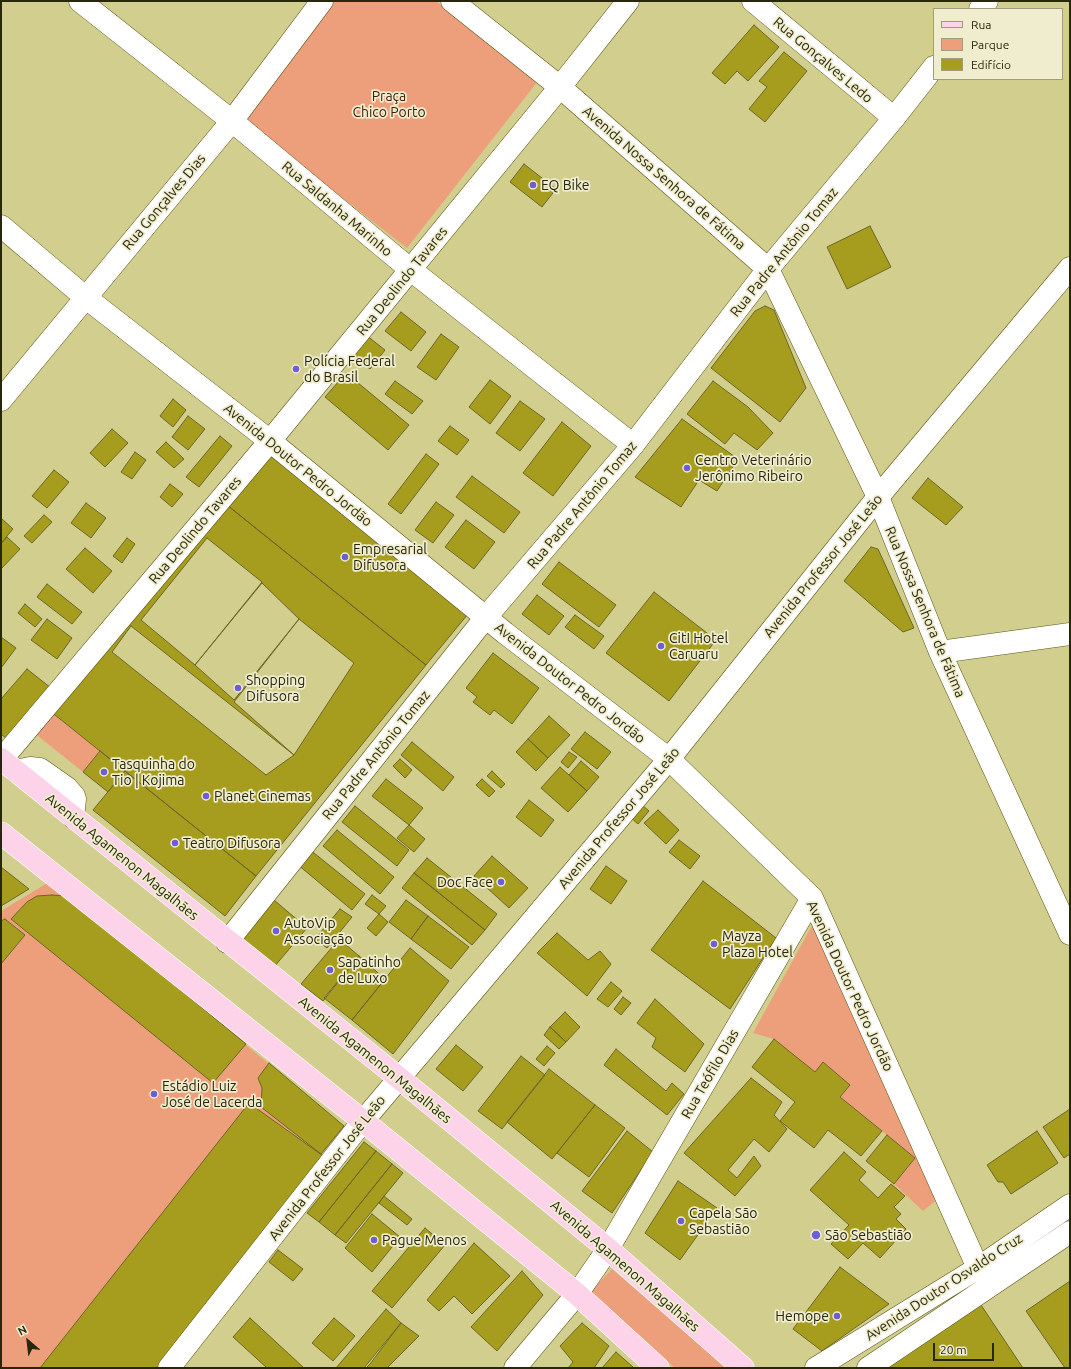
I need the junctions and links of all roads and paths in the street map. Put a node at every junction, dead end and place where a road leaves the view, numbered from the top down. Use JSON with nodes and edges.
{"nodes":[{"id":1,"x":80,"y":1,"type":"edge"},
{"id":2,"x":322,"y":1,"type":"edge"},
{"id":3,"x":452,"y":1,"type":"edge"},
{"id":4,"x":628,"y":1,"type":"edge"},
{"id":5,"x":753,"y":1,"type":"edge"},
{"id":6,"x":933,"y":68,"type":"edge"},
{"id":7,"x":560,"y":87,"type":"junction"},
{"id":8,"x":894,"y":118,"type":"junction"},
{"id":9,"x":232,"y":120,"type":"junction"},
{"id":10,"x":1,"y":226,"type":"edge"},
{"id":11,"x":1070,"y":268,"type":"edge"},
{"id":12,"x":768,"y":269,"type":"junction"},
{"id":13,"x":411,"y":270,"type":"junction"},
{"id":14,"x":86,"y":297,"type":"junction"},
{"id":15,"x":1,"y":400,"type":"edge"},
{"id":16,"x":270,"y":441,"type":"junction"},
{"id":17,"x":634,"y":445,"type":"junction"},
{"id":18,"x":878,"y":497,"type":"junction"},
{"id":19,"x":486,"y":617,"type":"junction"},
{"id":20,"x":1070,"y":634,"type":"edge"},
{"id":21,"x":940,"y":652,"type":"junction"},
{"id":22,"x":669,"y":759,"type":"junction"},
{"id":23,"x":6,"y":763,"type":"edge"},
{"id":24,"x":1,"y":833,"type":"edge"},
{"id":25,"x":812,"y":898,"type":"junction"},
{"id":26,"x":1070,"y":934,"type":"edge"},
{"id":27,"x":227,"y":942,"type":"junction"},
{"id":28,"x":399,"y":1078,"type":"junction"},
{"id":29,"x":362,"y":1121,"type":"junction"},
{"id":30,"x":1070,"y":1205,"type":"edge"},
{"id":31,"x":1070,"y":1232,"type":"edge"},
{"id":32,"x":608,"y":1249,"type":"junction"},
{"id":33,"x":978,"y":1268,"type":"junction"},
{"id":34,"x":577,"y":1294,"type":"junction"},
{"id":35,"x":169,"y":1368,"type":"edge"},
{"id":36,"x":515,"y":1368,"type":"edge"},
{"id":37,"x":658,"y":1368,"type":"edge"},
{"id":38,"x":743,"y":1368,"type":"edge"},
{"id":39,"x":816,"y":1368,"type":"edge"},
{"id":40,"x":868,"y":1368,"type":"edge"}],
"edges":[{"from":1,"to":9,"type":"street","name":"Rua Saldanha Marinho"},
{"from":2,"to":9,"type":"street","name":"Rua Gonçalves Dias"},
{"from":3,"to":7,"type":"street","name":"Avenida Nossa Senhora de Fátima"},
{"from":4,"to":7,"type":"street","name":"Rua Deolindo Tavares"},
{"from":5,"to":8,"type":"street","name":"Rua Gonçalves Ledo"},
{"from":6,"to":8,"type":"street","name":"Rua Padre Antônio Tomaz"},
{"from":7,"to":12,"type":"street","name":"Avenida Nossa Senhora de Fátima"},
{"from":7,"to":13,"type":"street","name":"Rua Deolindo Tavares"},
{"from":8,"to":12,"type":"street","name":"Rua Padre Antônio Tomaz"},
{"from":9,"to":13,"type":"street","name":"Rua Saldanha Marinho"},
{"from":9,"to":14,"type":"street","name":"Rua Gonçalves Dias"},
{"from":10,"to":14,"type":"street","name":"Avenida Doutor Pedro Jordão"},
{"from":11,"to":18,"type":"street","name":"Avenida Professor José Leão"},
{"from":12,"to":17,"type":"street","name":"Rua Padre Antônio Tomaz"},
{"from":12,"to":18,"type":"street","name":"Rua Nossa Senhora de Fátima"},
{"from":13,"to":16,"type":"street","name":"Rua Deolindo Tavares"},
{"from":13,"to":17,"type":"street","name":"Rua Saldanha Marinho"},
{"from":14,"to":15,"type":"street","name":"Rua Gonçalves Dias"},
{"from":14,"to":16,"type":"street","name":"Avenida Doutor Pedro Jordão"},
{"from":16,"to":19,"type":"street","name":"Avenida Doutor Pedro Jordão"},
{"from":16,"to":23,"type":"street","name":"Rua Deolindo Tavares"},
{"from":17,"to":19,"type":"street","name":"Rua Padre Antônio Tomaz"},
{"from":18,"to":21,"type":"street","name":"Rua Nossa Senhora de Fátima"},
{"from":18,"to":22,"type":"street","name":"Avenida Professor José Leão"},
{"from":19,"to":22,"type":"street","name":"Avenida Doutor Pedro Jordão"},
{"from":19,"to":27,"type":"street","name":"Rua Padre Antônio Tomaz"},
{"from":20,"to":21,"type":"street"},
{"from":21,"to":26,"type":"street","name":"Rua Nossa Senhora de Fátima"},
{"from":22,"to":25,"type":"street","name":"Avenida Doutor Pedro Jordão"},
{"from":22,"to":28,"type":"street","name":"Avenida Professor José Leão"},
{"from":23,"to":27,"type":"main road","name":"Avenida Agamenon Magalhães"},
{"from":24,"to":29,"type":"main road"},
{"from":25,"to":32,"type":"street","name":"Rua Teófilo Dias"},
{"from":25,"to":33,"type":"street","name":"Avenida Doutor Pedro Jordão"},
{"from":27,"to":28,"type":"main road","name":"Avenida Agamenon Magalhães"},
{"from":28,"to":29,"type":"street","name":"Avenida Professor José Leão"},
{"from":28,"to":32,"type":"main road","name":"Avenida Agamenon Magalhães"},
{"from":29,"to":34,"type":"main road"},
{"from":29,"to":35,"type":"street","name":"Avenida Professor José Leão"},
{"from":30,"to":33,"type":"street","name":"Avenida Doutor Osvaldo Cruz"},
{"from":31,"to":40,"type":"street","name":"Avenida Doutor Osvaldo Cruz"},
{"from":32,"to":34,"type":"street","name":"Rua Teófilo Dias"},
{"from":32,"to":38,"type":"main road","name":"Avenida Agamenon Magalhães"},
{"from":33,"to":39,"type":"street","name":"Avenida Doutor Osvaldo Cruz"},
{"from":34,"to":36,"type":"street","name":"Rua Teófilo Dias"},
{"from":34,"to":37,"type":"main road"}]}
